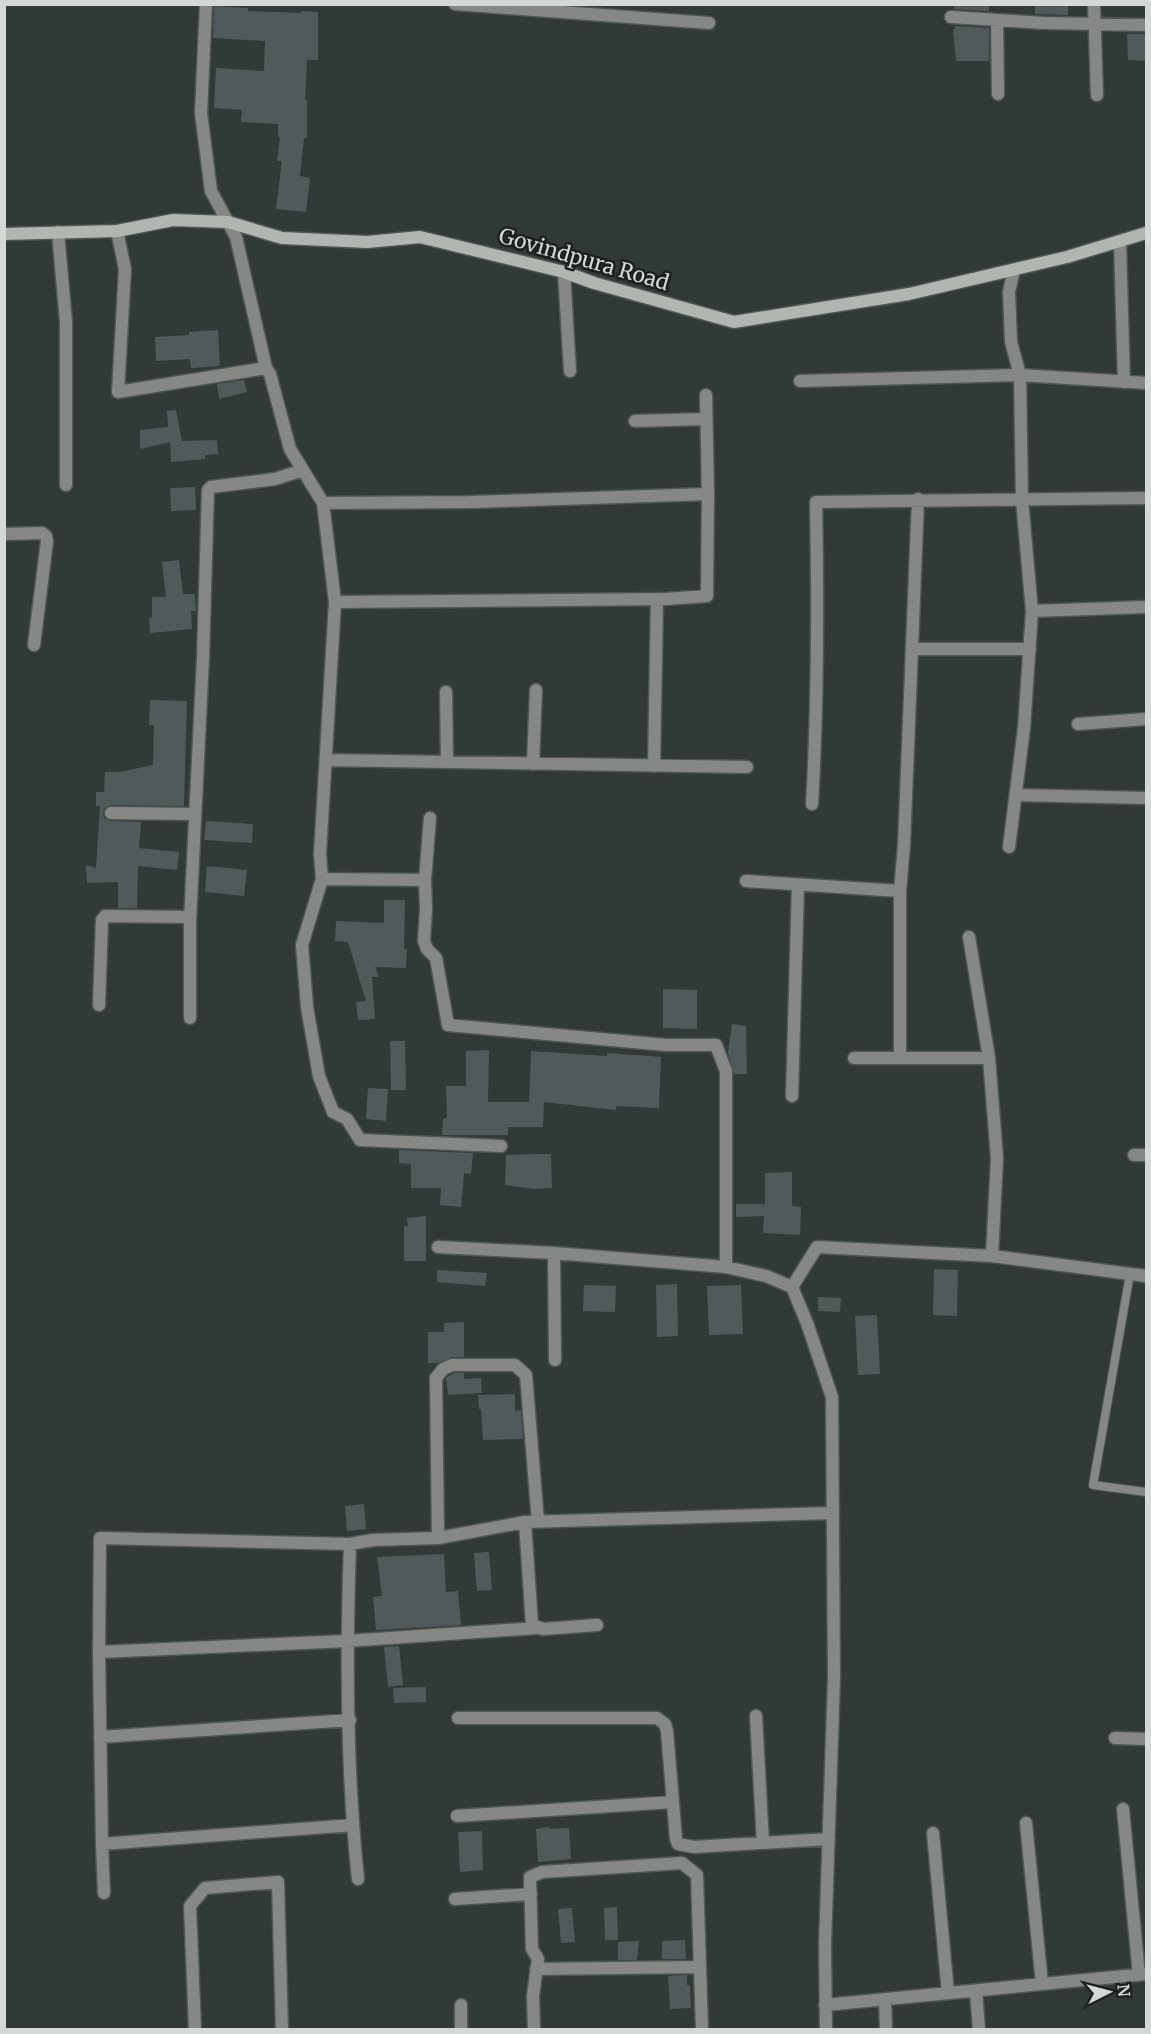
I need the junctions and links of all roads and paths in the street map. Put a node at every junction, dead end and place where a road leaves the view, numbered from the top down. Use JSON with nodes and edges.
{"nodes":[{"id":1,"x":206,"y":4,"type":"edge"},
{"id":2,"x":454,"y":4,"type":"edge"},
{"id":3,"x":1094,"y":4,"type":"edge"},
{"id":4,"x":951,"y":16,"type":"dead end"},
{"id":5,"x":998,"y":20,"type":"junction"},
{"id":6,"x":709,"y":23,"type":"dead end"},
{"id":7,"x":1094,"y":24,"type":"junction"},
{"id":8,"x":1146,"y":25,"type":"edge"},
{"id":9,"x":998,"y":94,"type":"dead end"},
{"id":10,"x":1097,"y":94,"type":"dead end"},
{"id":11,"x":228,"y":222,"type":"junction"},
{"id":12,"x":117,"y":231,"type":"junction"},
{"id":13,"x":58,"y":232,"type":"junction"},
{"id":14,"x":1146,"y":233,"type":"edge"},
{"id":15,"x":4,"y":234,"type":"edge"},
{"id":16,"x":1120,"y":242,"type":"junction"},
{"id":17,"x":1014,"y":270,"type":"junction"},
{"id":18,"x":564,"y":272,"type":"junction"},
{"id":19,"x":266,"y":368,"type":"junction"},
{"id":20,"x":570,"y":371,"type":"dead end"},
{"id":21,"x":1020,"y":375,"type":"junction"},
{"id":22,"x":800,"y":381,"type":"dead end"},
{"id":23,"x":1124,"y":382,"type":"junction"},
{"id":24,"x":1146,"y":383,"type":"edge"},
{"id":25,"x":706,"y":395,"type":"dead end"},
{"id":26,"x":706,"y":419,"type":"junction"},
{"id":27,"x":635,"y":422,"type":"dead end"},
{"id":28,"x":303,"y":470,"type":"junction"},
{"id":29,"x":66,"y":485,"type":"dead end"},
{"id":30,"x":708,"y":494,"type":"junction"},
{"id":31,"x":1146,"y":498,"type":"edge"},
{"id":32,"x":918,"y":500,"type":"junction"},
{"id":33,"x":1022,"y":500,"type":"junction"},
{"id":34,"x":323,"y":503,"type":"junction"},
{"id":35,"x":4,"y":534,"type":"edge"},
{"id":36,"x":657,"y":599,"type":"junction"},
{"id":37,"x":335,"y":602,"type":"junction"},
{"id":38,"x":1146,"y":607,"type":"edge"},
{"id":39,"x":1032,"y":611,"type":"junction"},
{"id":40,"x":34,"y":645,"type":"dead end"},
{"id":41,"x":912,"y":649,"type":"junction"},
{"id":42,"x":1030,"y":649,"type":"junction"},
{"id":43,"x":536,"y":690,"type":"dead end"},
{"id":44,"x":446,"y":692,"type":"dead end"},
{"id":45,"x":1146,"y":719,"type":"edge"},
{"id":46,"x":1078,"y":724,"type":"dead end"},
{"id":47,"x":327,"y":760,"type":"junction"},
{"id":48,"x":447,"y":761,"type":"junction"},
{"id":49,"x":533,"y":764,"type":"junction"},
{"id":50,"x":654,"y":766,"type":"junction"},
{"id":51,"x":747,"y":767,"type":"dead end"},
{"id":52,"x":1016,"y":795,"type":"junction"},
{"id":53,"x":1146,"y":798,"type":"edge"},
{"id":54,"x":812,"y":804,"type":"dead end"},
{"id":55,"x":111,"y":813,"type":"dead end"},
{"id":56,"x":195,"y":814,"type":"junction"},
{"id":57,"x":430,"y":818,"type":"dead end"},
{"id":58,"x":1009,"y":847,"type":"dead end"},
{"id":59,"x":322,"y":879,"type":"junction"},
{"id":60,"x":425,"y":880,"type":"junction"},
{"id":61,"x":746,"y":881,"type":"dead end"},
{"id":62,"x":798,"y":885,"type":"junction"},
{"id":63,"x":900,"y":891,"type":"junction"},
{"id":64,"x":190,"y":917,"type":"junction"},
{"id":65,"x":969,"y":937,"type":"dead end"},
{"id":66,"x":99,"y":1005,"type":"dead end"},
{"id":67,"x":189,"y":1018,"type":"dead end"},
{"id":68,"x":900,"y":1058,"type":"junction"},
{"id":69,"x":989,"y":1058,"type":"junction"},
{"id":70,"x":854,"y":1059,"type":"dead end"},
{"id":71,"x":792,"y":1096,"type":"dead end"},
{"id":72,"x":501,"y":1146,"type":"dead end"},
{"id":73,"x":438,"y":1247,"type":"dead end"},
{"id":74,"x":554,"y":1253,"type":"junction"},
{"id":75,"x":992,"y":1256,"type":"junction"},
{"id":76,"x":726,"y":1267,"type":"junction"},
{"id":77,"x":1130,"y":1274,"type":"junction"},
{"id":78,"x":1146,"y":1276,"type":"edge"},
{"id":79,"x":792,"y":1287,"type":"junction"},
{"id":80,"x":555,"y":1360,"type":"dead end"},
{"id":81,"x":1146,"y":1492,"type":"edge"},
{"id":82,"x":833,"y":1513,"type":"junction"},
{"id":83,"x":531,"y":1522,"type":"junction"},
{"id":84,"x":438,"y":1538,"type":"junction"},
{"id":85,"x":350,"y":1544,"type":"junction"},
{"id":86,"x":597,"y":1625,"type":"dead end"},
{"id":87,"x":536,"y":1628,"type":"junction"},
{"id":88,"x":346,"y":1641,"type":"junction"},
{"id":89,"x":99,"y":1652,"type":"junction"},
{"id":90,"x":756,"y":1716,"type":"dead end"},
{"id":91,"x":458,"y":1718,"type":"dead end"},
{"id":92,"x":350,"y":1720,"type":"junction"},
{"id":93,"x":100,"y":1737,"type":"junction"},
{"id":94,"x":1115,"y":1738,"type":"dead end"},
{"id":95,"x":1146,"y":1738,"type":"edge"},
{"id":96,"x":673,"y":1802,"type":"junction"},
{"id":97,"x":1123,"y":1809,"type":"dead end"},
{"id":98,"x":457,"y":1816,"type":"dead end"},
{"id":99,"x":1026,"y":1823,"type":"dead end"},
{"id":100,"x":353,"y":1825,"type":"junction"},
{"id":101,"x":933,"y":1833,"type":"dead end"},
{"id":102,"x":828,"y":1839,"type":"junction"},
{"id":103,"x":764,"y":1843,"type":"junction"},
{"id":104,"x":102,"y":1844,"type":"junction"},
{"id":105,"x":358,"y":1878,"type":"dead end"},
{"id":106,"x":104,"y":1893,"type":"dead end"},
{"id":107,"x":531,"y":1894,"type":"junction"},
{"id":108,"x":455,"y":1899,"type":"dead end"},
{"id":109,"x":700,"y":1967,"type":"junction"},
{"id":110,"x":536,"y":1969,"type":"junction"},
{"id":111,"x":1143,"y":1975,"type":"edge"},
{"id":112,"x":1042,"y":1984,"type":"junction"},
{"id":113,"x":976,"y":1991,"type":"junction"},
{"id":114,"x":948,"y":1993,"type":"junction"},
{"id":115,"x":885,"y":1999,"type":"junction"},
{"id":116,"x":461,"y":2005,"type":"dead end"},
{"id":117,"x":825,"y":2005,"type":"junction"},
{"id":118,"x":195,"y":2030,"type":"edge"},
{"id":119,"x":282,"y":2030,"type":"edge"},
{"id":120,"x":461,"y":2030,"type":"edge"},
{"id":121,"x":534,"y":2030,"type":"edge"},
{"id":122,"x":702,"y":2030,"type":"edge"},
{"id":123,"x":826,"y":2030,"type":"edge"},
{"id":124,"x":886,"y":2030,"type":"edge"},
{"id":125,"x":979,"y":2030,"type":"edge"}],
"edges":[{"from":1,"to":11,"type":"street"},
{"from":2,"to":6,"type":"street"},
{"from":3,"to":7,"type":"street"},
{"from":4,"to":5,"type":"street"},
{"from":5,"to":7,"type":"street"},
{"from":5,"to":9,"type":"street"},
{"from":7,"to":8,"type":"street"},
{"from":7,"to":10,"type":"street"},
{"from":11,"to":12,"type":"street","name":"Govindpura Road"},
{"from":11,"to":18,"type":"street","name":"Govindpura Road"},
{"from":11,"to":19,"type":"street"},
{"from":12,"to":13,"type":"street","name":"Govindpura Road"},
{"from":12,"to":19,"type":"street"},
{"from":13,"to":15,"type":"street","name":"Govindpura Road"},
{"from":13,"to":29,"type":"street"},
{"from":14,"to":16,"type":"street","name":"Govindpura Road"},
{"from":16,"to":17,"type":"street","name":"Govindpura Road"},
{"from":16,"to":23,"type":"street"},
{"from":17,"to":18,"type":"street","name":"Govindpura Road"},
{"from":17,"to":21,"type":"street"},
{"from":18,"to":20,"type":"street"},
{"from":19,"to":28,"type":"street"},
{"from":21,"to":22,"type":"street"},
{"from":21,"to":23,"type":"street"},
{"from":21,"to":33,"type":"street"},
{"from":23,"to":24,"type":"street"},
{"from":25,"to":26,"type":"street"},
{"from":26,"to":27,"type":"street"},
{"from":26,"to":30,"type":"street"},
{"from":28,"to":34,"type":"street"},
{"from":28,"to":56,"type":"street"},
{"from":30,"to":34,"type":"street"},
{"from":30,"to":36,"type":"street"},
{"from":31,"to":33,"type":"street"},
{"from":32,"to":33,"type":"street"},
{"from":32,"to":41,"type":"street"},
{"from":32,"to":54,"type":"street"},
{"from":33,"to":39,"type":"street"},
{"from":34,"to":37,"type":"street"},
{"from":35,"to":40,"type":"street"},
{"from":36,"to":37,"type":"street"},
{"from":36,"to":50,"type":"street"},
{"from":37,"to":47,"type":"street"},
{"from":38,"to":39,"type":"street"},
{"from":39,"to":42,"type":"street"},
{"from":41,"to":42,"type":"street"},
{"from":41,"to":63,"type":"street"},
{"from":42,"to":52,"type":"street"},
{"from":43,"to":49,"type":"street"},
{"from":44,"to":48,"type":"street"},
{"from":45,"to":46,"type":"street"},
{"from":47,"to":48,"type":"street"},
{"from":47,"to":59,"type":"street"},
{"from":48,"to":49,"type":"street"},
{"from":49,"to":50,"type":"street"},
{"from":50,"to":51,"type":"street"},
{"from":52,"to":53,"type":"street"},
{"from":52,"to":58,"type":"street"},
{"from":55,"to":56,"type":"street"},
{"from":56,"to":64,"type":"street"},
{"from":57,"to":60,"type":"street"},
{"from":59,"to":60,"type":"street"},
{"from":59,"to":72,"type":"street"},
{"from":60,"to":76,"type":"street"},
{"from":61,"to":62,"type":"street"},
{"from":62,"to":63,"type":"street"},
{"from":62,"to":71,"type":"street"},
{"from":63,"to":68,"type":"street"},
{"from":64,"to":66,"type":"street"},
{"from":64,"to":67,"type":"street"},
{"from":65,"to":69,"type":"street"},
{"from":68,"to":69,"type":"street"},
{"from":68,"to":70,"type":"street"},
{"from":69,"to":75,"type":"street"},
{"from":73,"to":74,"type":"street"},
{"from":74,"to":76,"type":"street"},
{"from":74,"to":80,"type":"street"},
{"from":75,"to":77,"type":"street"},
{"from":75,"to":79,"type":"street"},
{"from":76,"to":79,"type":"street"},
{"from":77,"to":78,"type":"street"},
{"from":77,"to":81,"type":"lane"},
{"from":79,"to":82,"type":"street"},
{"from":82,"to":83,"type":"street"},
{"from":82,"to":102,"type":"street"},
{"from":83,"to":84,"type":"street"},
{"from":83,"to":84,"type":"street"},
{"from":83,"to":87,"type":"street"},
{"from":84,"to":85,"type":"street"},
{"from":85,"to":88,"type":"street"},
{"from":85,"to":89,"type":"street"},
{"from":86,"to":87,"type":"street"},
{"from":87,"to":88,"type":"street"},
{"from":88,"to":89,"type":"street"},
{"from":88,"to":92,"type":"street"},
{"from":89,"to":93,"type":"street"},
{"from":90,"to":103,"type":"street"},
{"from":91,"to":96,"type":"street"},
{"from":92,"to":93,"type":"street"},
{"from":92,"to":100,"type":"street"},
{"from":93,"to":104,"type":"street"},
{"from":94,"to":95,"type":"street"},
{"from":96,"to":98,"type":"street"},
{"from":96,"to":103,"type":"street"},
{"from":97,"to":111,"type":"street"},
{"from":99,"to":112,"type":"street"},
{"from":100,"to":104,"type":"street"},
{"from":100,"to":105,"type":"street"},
{"from":101,"to":114,"type":"street"},
{"from":102,"to":103,"type":"street"},
{"from":102,"to":117,"type":"street"},
{"from":104,"to":106,"type":"street"},
{"from":107,"to":108,"type":"street"},
{"from":107,"to":109,"type":"street"},
{"from":107,"to":110,"type":"street"},
{"from":109,"to":110,"type":"street"},
{"from":109,"to":122,"type":"street"},
{"from":110,"to":121,"type":"street"},
{"from":111,"to":112,"type":"street"},
{"from":112,"to":113,"type":"street"},
{"from":113,"to":114,"type":"street"},
{"from":113,"to":125,"type":"street"},
{"from":114,"to":115,"type":"street"},
{"from":115,"to":117,"type":"street"},
{"from":115,"to":124,"type":"street"},
{"from":116,"to":120,"type":"street"},
{"from":117,"to":123,"type":"street"},
{"from":118,"to":119,"type":"street"}]}
